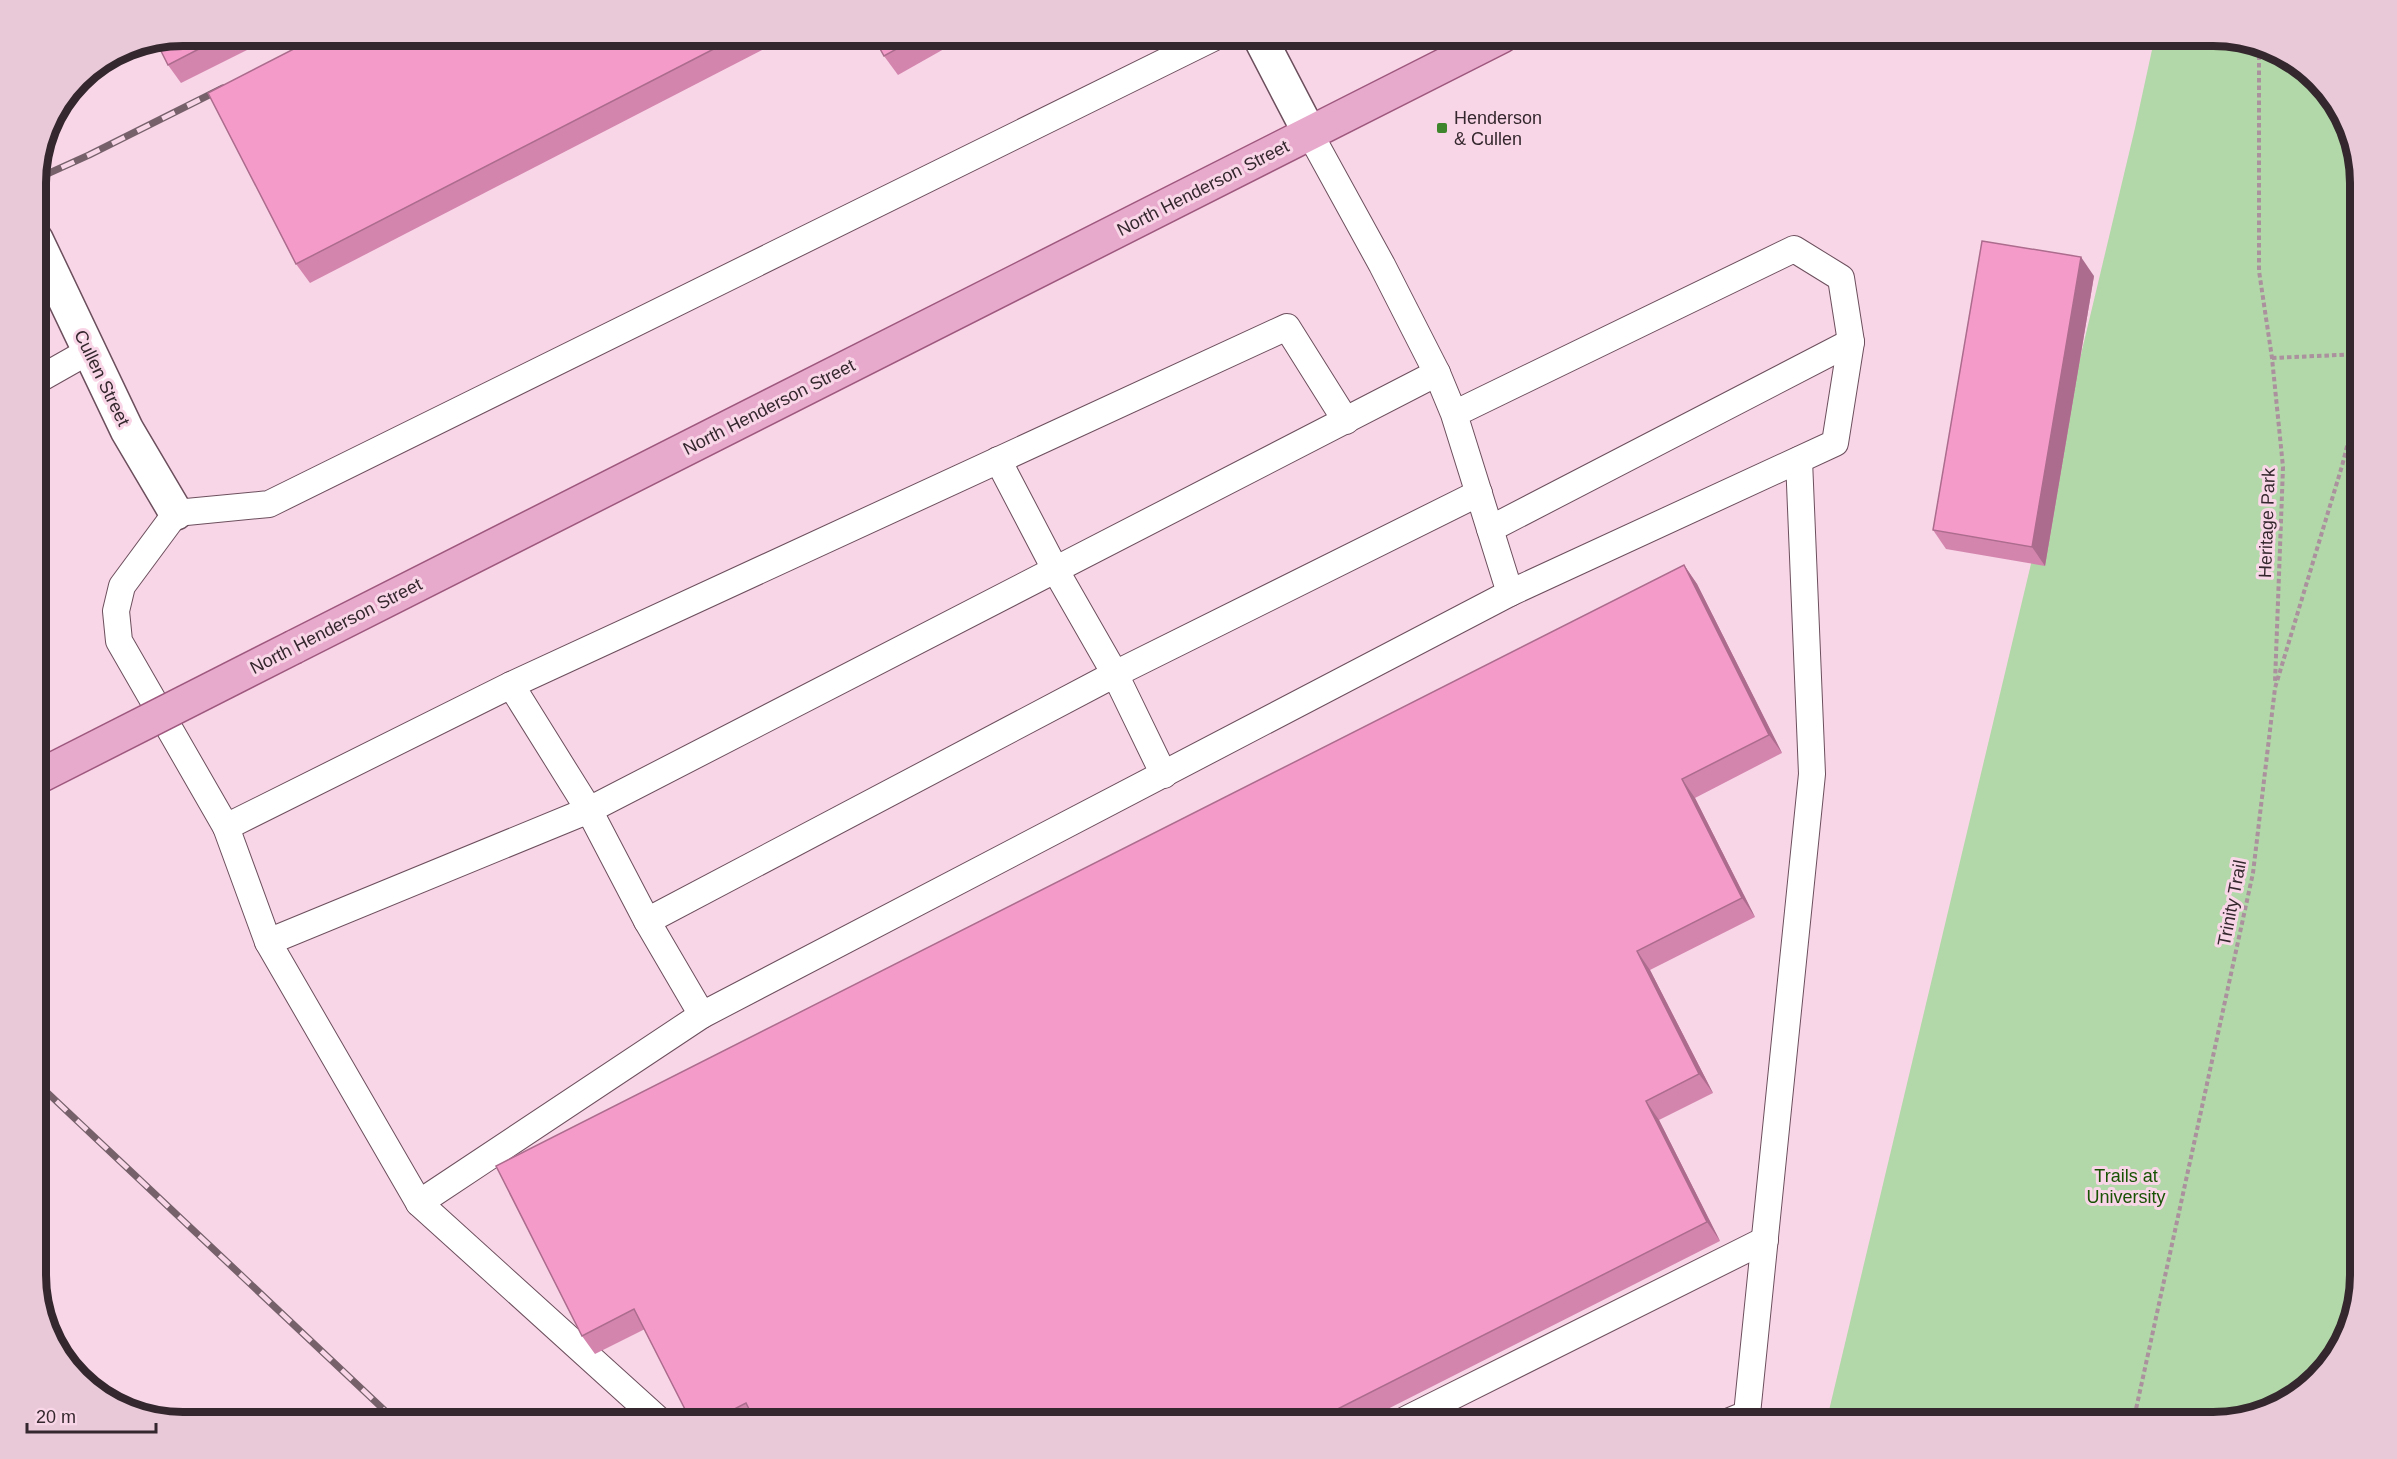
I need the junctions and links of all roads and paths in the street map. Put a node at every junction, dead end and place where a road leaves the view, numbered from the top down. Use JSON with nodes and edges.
{"nodes":[{"id":1,"x":1198,"y":46,"type":"edge"},
{"id":2,"x":1263,"y":46,"type":"edge"},
{"id":3,"x":1482,"y":46,"type":"edge"},
{"id":4,"x":2259,"y":55,"type":"edge"},
{"id":5,"x":1310,"y":134,"type":"junction"},
{"id":6,"x":47,"y":265,"type":"edge"},
{"id":7,"x":1851,"y":342,"type":"junction"},
{"id":8,"x":89,"y":351,"type":"junction"},
{"id":9,"x":2350,"y":354,"type":"edge"},
{"id":10,"x":2272,"y":358,"type":"junction"},
{"id":11,"x":1437,"y":373,"type":"junction"},
{"id":12,"x":47,"y":375,"type":"edge"},
{"id":13,"x":1454,"y":414,"type":"junction"},
{"id":14,"x":1346,"y":422,"type":"junction"},
{"id":15,"x":2350,"y":435,"type":"edge"},
{"id":16,"x":998,"y":460,"type":"junction"},
{"id":17,"x":1799,"y":460,"type":"junction"},
{"id":18,"x":1479,"y":493,"type":"junction"},
{"id":19,"x":176,"y":513,"type":"junction"},
{"id":20,"x":1490,"y":529,"type":"junction"},
{"id":21,"x":1056,"y":571,"type":"junction"},
{"id":22,"x":1510,"y":593,"type":"junction"},
{"id":23,"x":1115,"y":674,"type":"junction"},
{"id":24,"x":511,"y":685,"type":"junction"},
{"id":25,"x":2275,"y":688,"type":"junction"},
{"id":26,"x":47,"y":772,"type":"edge"},
{"id":27,"x":1164,"y":775,"type":"junction"},
{"id":28,"x":589,"y":810,"type":"junction"},
{"id":29,"x":226,"y":828,"type":"junction"},
{"id":30,"x":647,"y":921,"type":"junction"},
{"id":31,"x":268,"y":942,"type":"junction"},
{"id":32,"x":702,"y":1015,"type":"junction"},
{"id":33,"x":419,"y":1203,"type":"junction"},
{"id":34,"x":1765,"y":1240,"type":"junction"},
{"id":35,"x":650,"y":1412,"type":"edge"},
{"id":36,"x":1421,"y":1412,"type":"edge"},
{"id":37,"x":1747,"y":1412,"type":"edge"},
{"id":38,"x":2135,"y":1412,"type":"edge"}],
"edges":[{"from":1,"to":19,"type":"lane"},
{"from":2,"to":5,"type":"street"},
{"from":3,"to":5,"type":"main road","name":"North Henderson Street"},
{"from":4,"to":10,"type":"path","name":"Heritage Park"},
{"from":5,"to":11,"type":"lane"},
{"from":5,"to":26,"type":"main road","name":"North Henderson Street","bridge":true},
{"from":6,"to":8,"type":"street","name":"Cullen Street"},
{"from":7,"to":13,"type":"lane"},
{"from":7,"to":17,"type":"lane"},
{"from":7,"to":20,"type":"lane"},
{"from":8,"to":12,"type":"lane"},
{"from":8,"to":19,"type":"street","name":"Cullen Street"},
{"from":9,"to":10,"type":"path"},
{"from":10,"to":25,"type":"path","name":"Heritage Park"},
{"from":11,"to":13,"type":"lane"},
{"from":11,"to":14,"type":"lane"},
{"from":13,"to":18,"type":"lane"},
{"from":14,"to":16,"type":"lane"},
{"from":14,"to":21,"type":"lane"},
{"from":15,"to":25,"type":"path","name":"Trinity Trail"},
{"from":16,"to":21,"type":"lane"},
{"from":16,"to":24,"type":"lane"},
{"from":17,"to":22,"type":"lane"},
{"from":17,"to":34,"type":"lane"},
{"from":18,"to":20,"type":"lane"},
{"from":18,"to":23,"type":"lane"},
{"from":19,"to":29,"type":"lane"},
{"from":20,"to":22,"type":"lane"},
{"from":21,"to":23,"type":"lane"},
{"from":21,"to":28,"type":"lane"},
{"from":22,"to":27,"type":"lane"},
{"from":23,"to":27,"type":"lane"},
{"from":23,"to":30,"type":"lane"},
{"from":24,"to":28,"type":"lane"},
{"from":24,"to":29,"type":"lane"},
{"from":25,"to":38,"type":"path","name":"Trinity Trail"},
{"from":27,"to":32,"type":"lane"},
{"from":28,"to":30,"type":"lane"},
{"from":28,"to":31,"type":"lane"},
{"from":29,"to":31,"type":"lane"},
{"from":30,"to":32,"type":"lane"},
{"from":31,"to":33,"type":"lane"},
{"from":32,"to":33,"type":"lane"},
{"from":33,"to":35,"type":"lane"},
{"from":34,"to":36,"type":"lane"},
{"from":34,"to":37,"type":"lane"}]}
